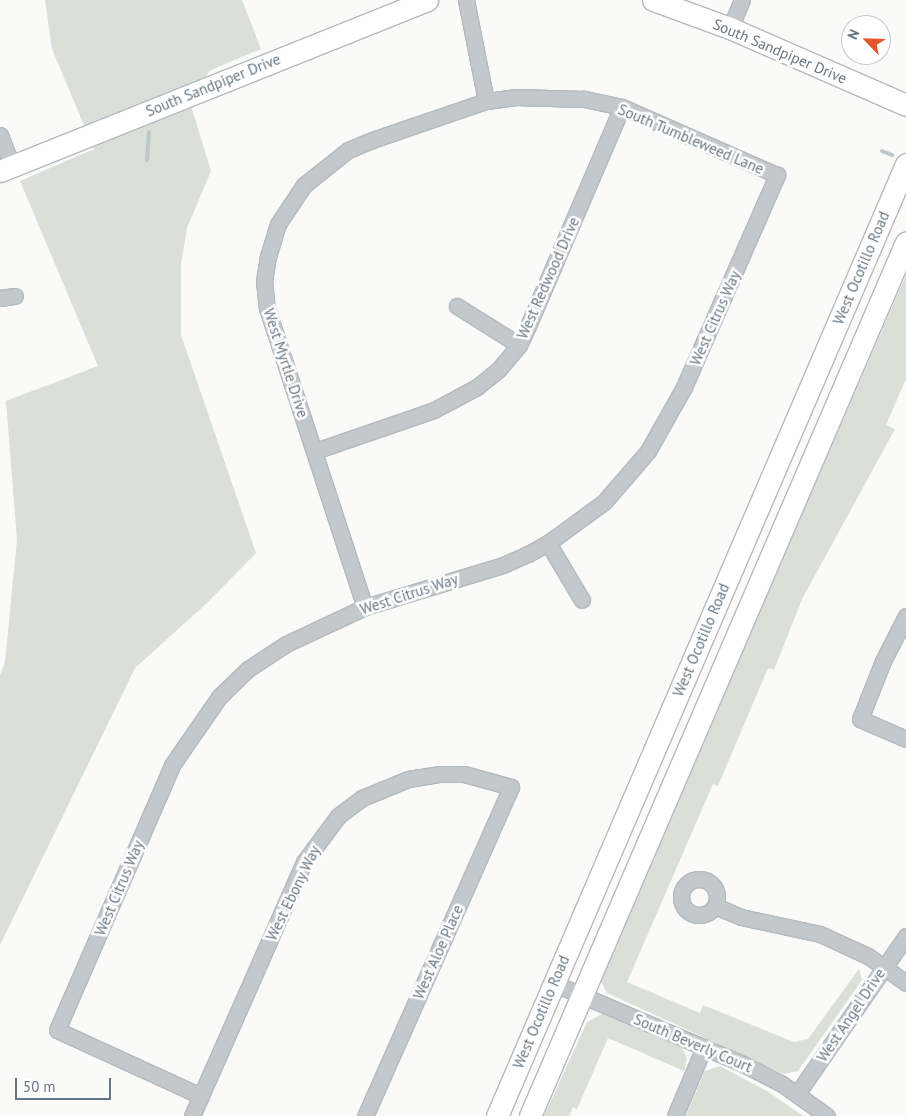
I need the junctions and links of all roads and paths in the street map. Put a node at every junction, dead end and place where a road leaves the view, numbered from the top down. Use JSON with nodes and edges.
{"nodes":[{"id":1,"x":427,"y":0,"type":"edge"},
{"id":2,"x":466,"y":0,"type":"edge"},
{"id":3,"x":654,"y":0,"type":"edge"},
{"id":4,"x":742,"y":0,"type":"edge"},
{"id":5,"x":730,"y":28,"type":"junction"},
{"id":6,"x":486,"y":102,"type":"junction"},
{"id":7,"x":906,"y":105,"type":"edge"},
{"id":8,"x":622,"y":107,"type":"junction"},
{"id":9,"x":0,"y":135,"type":"edge"},
{"id":10,"x":906,"y":164,"type":"edge"},
{"id":11,"x":6,"y":168,"type":"edge"},
{"id":12,"x":777,"y":175,"type":"joint"},
{"id":13,"x":906,"y":242,"type":"edge"},
{"id":14,"x":457,"y":306,"type":"dead end"},
{"id":15,"x":519,"y":345,"type":"junction"},
{"id":16,"x":315,"y":451,"type":"junction"},
{"id":17,"x":548,"y":543,"type":"junction"},
{"id":18,"x":582,"y":600,"type":"dead end"},
{"id":19,"x":365,"y":607,"type":"junction"},
{"id":20,"x":906,"y":616,"type":"edge"},
{"id":21,"x":906,"y":739,"type":"edge"},
{"id":22,"x":511,"y":788,"type":"joint"},
{"id":23,"x":715,"y":906,"type":"dead end"},
{"id":24,"x":906,"y":936,"type":"edge"},
{"id":25,"x":884,"y":966,"type":"junction"},
{"id":26,"x":553,"y":983,"type":"junction"},
{"id":27,"x":906,"y":983,"type":"edge"},
{"id":28,"x":582,"y":996,"type":"junction"},
{"id":29,"x":704,"y":1047,"type":"junction"},
{"id":30,"x":796,"y":1094,"type":"junction"},
{"id":31,"x":201,"y":1096,"type":"junction"},
{"id":32,"x":192,"y":1116,"type":"edge"},
{"id":33,"x":365,"y":1116,"type":"edge"},
{"id":34,"x":497,"y":1116,"type":"edge"},
{"id":35,"x":530,"y":1116,"type":"edge"},
{"id":36,"x":675,"y":1116,"type":"edge"},
{"id":37,"x":827,"y":1116,"type":"edge"}],
"edges":[{"from":1,"to":11,"type":"main road","name":"South Sandpiper Drive"},
{"from":2,"to":6,"type":"street"},
{"from":3,"to":5,"type":"main road","name":"South Sandpiper Drive"},
{"from":4,"to":5,"type":"street"},
{"from":5,"to":7,"type":"main road","name":"South Sandpiper Drive"},
{"from":6,"to":8,"type":"street","name":"South Tumbleweed Lane"},
{"from":6,"to":16,"type":"street","name":"West Myrtle Drive"},
{"from":8,"to":12,"type":"street","name":"South Tumbleweed Lane"},
{"from":8,"to":15,"type":"street","name":"West Redwood Drive"},
{"from":9,"to":11,"type":"street"},
{"from":10,"to":26,"type":"main road","name":"West Ocotillo Road"},
{"from":12,"to":17,"type":"street","name":"West Citrus Way"},
{"from":13,"to":28,"type":"main road","name":"West Ocotillo Road"},
{"from":14,"to":15,"type":"street"},
{"from":15,"to":16,"type":"street","name":"West Redwood Drive"},
{"from":16,"to":19,"type":"street","name":"West Myrtle Drive"},
{"from":17,"to":18,"type":"street"},
{"from":17,"to":19,"type":"street","name":"West Citrus Way"},
{"from":19,"to":31,"type":"street","name":"West Citrus Way"},
{"from":20,"to":21,"type":"street"},
{"from":22,"to":31,"type":"street","name":"West Ebony Way"},
{"from":22,"to":33,"type":"street","name":"West Aloe Place"},
{"from":23,"to":25,"type":"street"},
{"from":24,"to":25,"type":"street","name":"West Angel Drive"},
{"from":25,"to":27,"type":"street"},
{"from":25,"to":30,"type":"street","name":"West Angel Drive"},
{"from":26,"to":28,"type":"street","name":"South Beverly Court"},
{"from":26,"to":34,"type":"main road","name":"West Ocotillo Road"},
{"from":28,"to":29,"type":"street","name":"South Beverly Court"},
{"from":28,"to":35,"type":"main road","name":"West Ocotillo Road"},
{"from":29,"to":30,"type":"street","name":"South Beverly Court"},
{"from":29,"to":36,"type":"street"},
{"from":30,"to":37,"type":"street","name":"South Beverly Court"},
{"from":31,"to":32,"type":"street","name":"West Ebony Way"}]}
